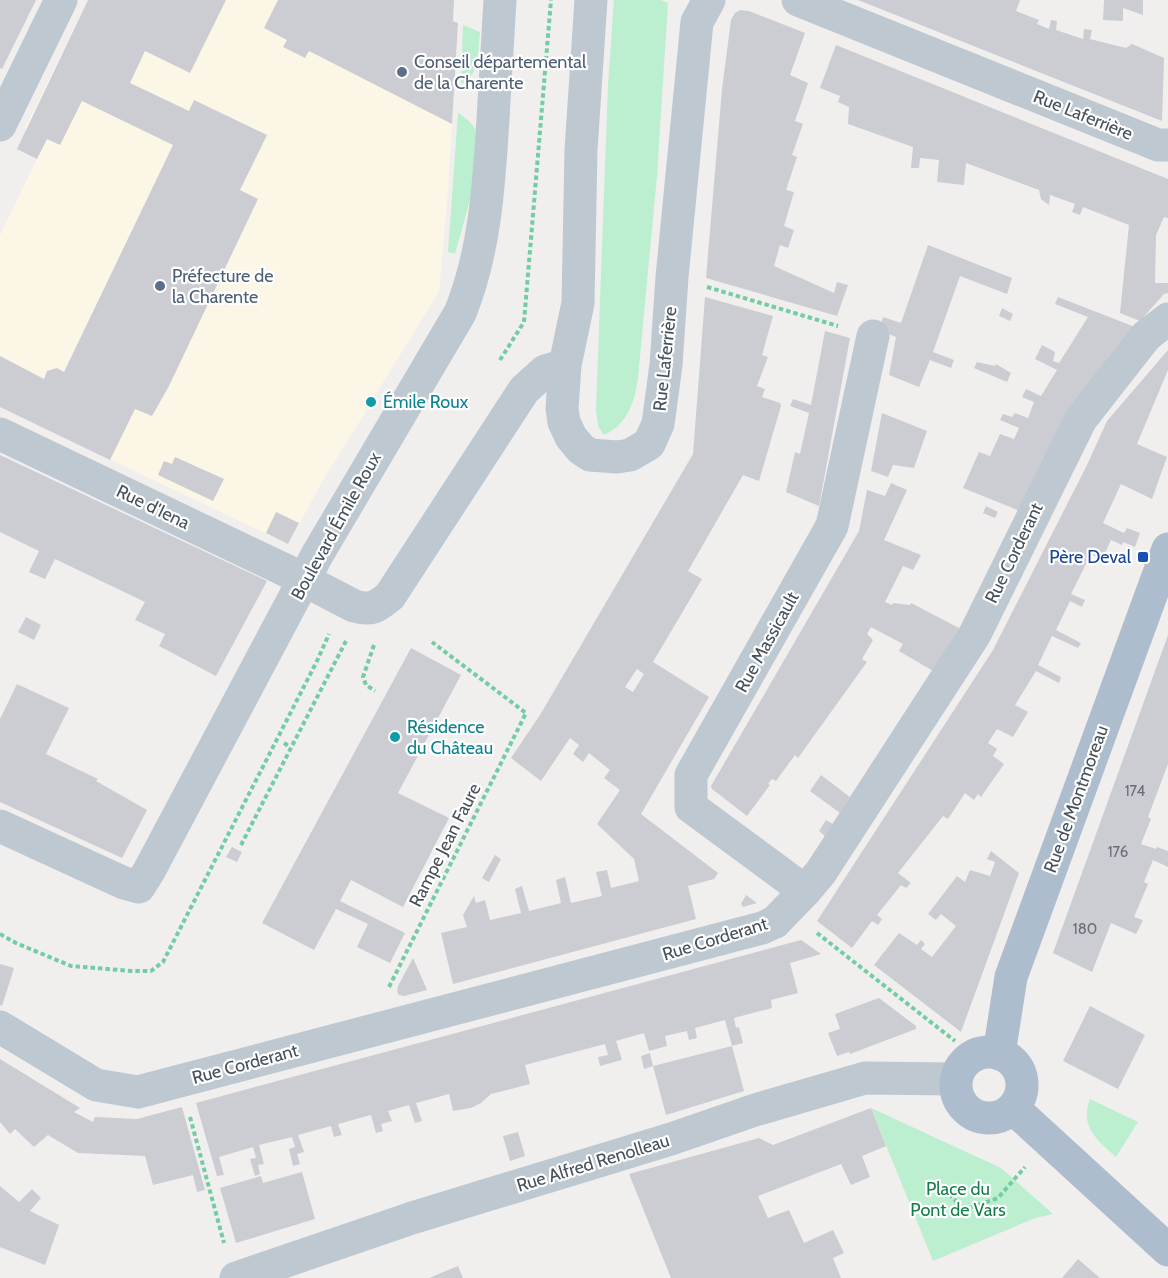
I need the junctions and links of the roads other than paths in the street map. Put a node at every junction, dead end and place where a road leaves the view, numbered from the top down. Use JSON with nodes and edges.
{"nodes":[{"id":1,"x":61,"y":0,"type":"edge"},
{"id":2,"x":500,"y":0,"type":"edge"},
{"id":3,"x":591,"y":0,"type":"edge"},
{"id":4,"x":709,"y":0,"type":"edge"},
{"id":5,"x":798,"y":0,"type":"edge"},
{"id":6,"x":0,"y":126,"type":"edge"},
{"id":7,"x":1168,"y":145,"type":"edge"},
{"id":8,"x":1168,"y":319,"type":"edge"},
{"id":9,"x":873,"y":336,"type":"road end"},
{"id":10,"x":565,"y":365,"type":"junction"},
{"id":11,"x":0,"y":434,"type":"edge"},
{"id":12,"x":1168,"y":549,"type":"edge"},
{"id":13,"x":305,"y":580,"type":"junction"},
{"id":14,"x":0,"y":825,"type":"edge"},
{"id":15,"x":805,"y":891,"type":"junction"},
{"id":16,"x":0,"y":1027,"type":"edge"},
{"id":17,"x":999,"y":1054,"type":"junction"},
{"id":18,"x":956,"y":1079,"type":"junction"},
{"id":19,"x":1013,"y":1108,"type":"junction"},
{"id":20,"x":1168,"y":1250,"type":"edge"},
{"id":21,"x":236,"y":1278,"type":"edge"}],
"edges":[{"from":1,"to":6,"type":"street"},
{"from":2,"to":13,"type":"street","name":"Boulevard Émile Roux"},
{"from":3,"to":10,"type":"street","name":"Rue Laferrière"},
{"from":4,"to":10,"type":"street","name":"Rue Laferrière"},
{"from":5,"to":7,"type":"street","name":"Rue Laferrière"},
{"from":8,"to":15,"type":"street","name":"Rue Corderant"},
{"from":9,"to":15,"type":"street","name":"Rue Massicault"},
{"from":10,"to":13,"type":"street","name":"Rue d'Iena"},
{"from":11,"to":13,"type":"street","name":"Rue d'Iena"},
{"from":12,"to":17,"type":"main road","name":"Rue de Montmoreau"},
{"from":13,"to":14,"type":"street","name":"Boulevard Émile Roux"},
{"from":15,"to":16,"type":"street","name":"Rue Corderant","bridge":true},
{"from":17,"to":18,"type":"main road"},
{"from":17,"to":19,"type":"main road"},
{"from":18,"to":19,"type":"main road"},
{"from":18,"to":21,"type":"street","name":"Rue Alfred Renolleau"},
{"from":19,"to":20,"type":"main road"}]}
